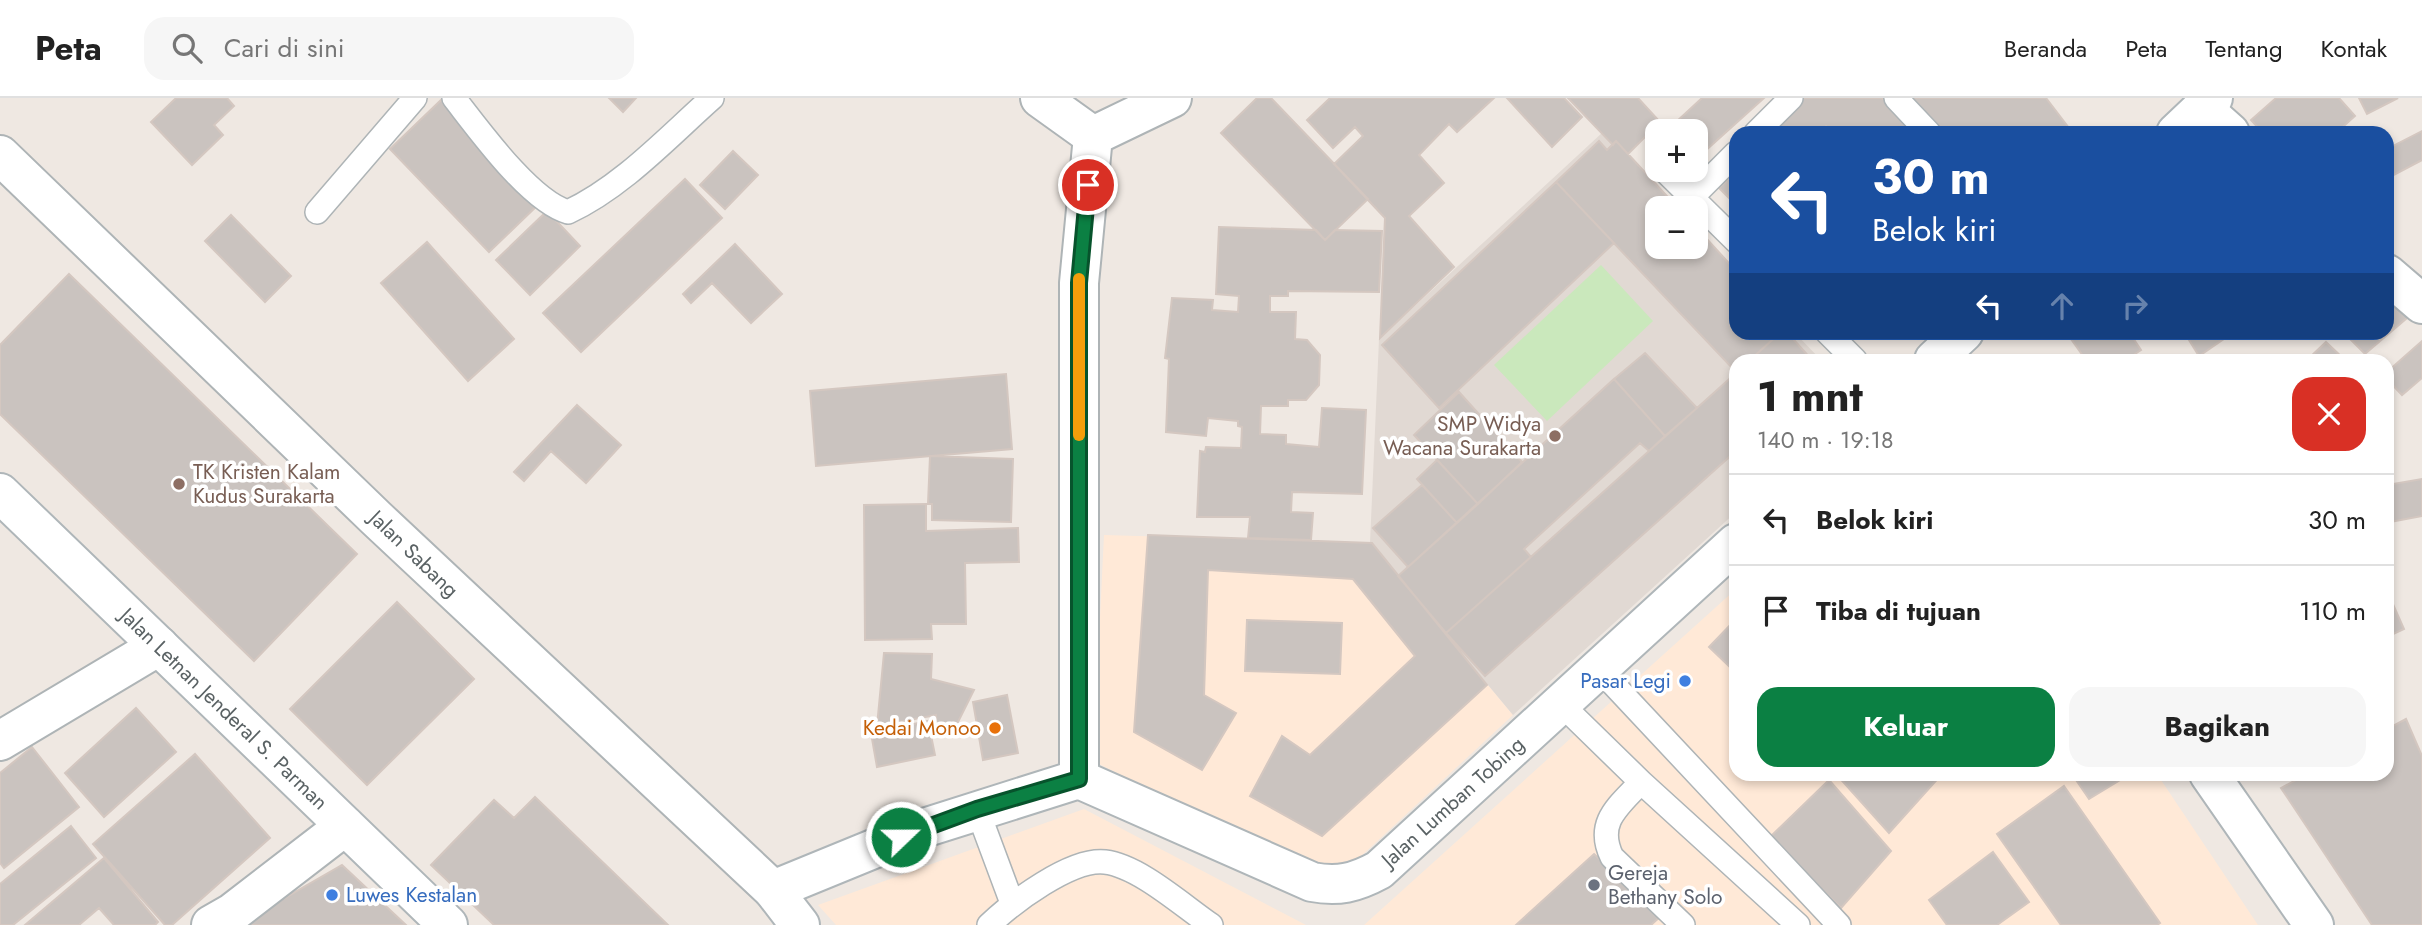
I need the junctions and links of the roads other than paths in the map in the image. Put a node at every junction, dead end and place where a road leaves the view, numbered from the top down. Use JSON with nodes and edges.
{"nodes":[{"id":1,"x":415,"y":98,"type":"edge"},
{"id":2,"x":454,"y":98,"type":"edge"},
{"id":3,"x":712,"y":98,"type":"edge"},
{"id":4,"x":1040,"y":98,"type":"edge"},
{"id":5,"x":1172,"y":98,"type":"edge"},
{"id":6,"x":1791,"y":98,"type":"edge"},
{"id":7,"x":1896,"y":98,"type":"edge"},
{"id":8,"x":1763,"y":126,"type":"edge"},
{"id":9,"x":1922,"y":126,"type":"edge"},
{"id":10,"x":1093,"y":136,"type":"junction"},
{"id":11,"x":0,"y":155,"type":"edge"},
{"id":12,"x":1729,"y":160,"type":"edge"},
{"id":13,"x":1676,"y":182,"type":"edge"},
{"id":14,"x":1691,"y":196,"type":"edge"},
{"id":15,"x":1693,"y":196,"type":"edge"},
{"id":16,"x":317,"y":212,"type":"dead end"},
{"id":17,"x":1708,"y":213,"type":"edge"},
{"id":18,"x":1729,"y":235,"type":"edge"},
{"id":19,"x":2394,"y":280,"type":"edge"},
{"id":20,"x":2422,"y":304,"type":"edge"},
{"id":21,"x":1835,"y":340,"type":"edge"},
{"id":22,"x":1955,"y":340,"type":"edge"},
{"id":23,"x":1849,"y":354,"type":"edge"},
{"id":24,"x":1940,"y":354,"type":"edge"},
{"id":25,"x":0,"y":493,"type":"edge"},
{"id":26,"x":1729,"y":549,"type":"edge"},
{"id":27,"x":159,"y":646,"type":"junction"},
{"id":28,"x":1599,"y":669,"type":"junction"},
{"id":29,"x":1560,"y":704,"type":"junction"},
{"id":30,"x":0,"y":741,"type":"edge"},
{"id":31,"x":1079,"y":779,"type":"junction"},
{"id":32,"x":2214,"y":781,"type":"edge"},
{"id":33,"x":1641,"y":782,"type":"junction"},
{"id":34,"x":977,"y":809,"type":"junction"},
{"id":35,"x":345,"y":825,"type":"junction"},
{"id":36,"x":773,"y":890,"type":"junction"},
{"id":37,"x":1012,"y":903,"type":"junction"},
{"id":38,"x":2306,"y":922,"type":"edge"},
{"id":39,"x":211,"y":925,"type":"edge"},
{"id":40,"x":448,"y":925,"type":"edge"},
{"id":41,"x":800,"y":925,"type":"edge"},
{"id":42,"x":989,"y":925,"type":"edge"},
{"id":43,"x":1211,"y":925,"type":"edge"},
{"id":44,"x":1684,"y":925,"type":"edge"},
{"id":45,"x":1798,"y":925,"type":"edge"},
{"id":46,"x":1839,"y":925,"type":"edge"}],
"edges":[{"from":1,"to":16,"type":"lane"},
{"from":2,"to":3,"type":"lane"},
{"from":4,"to":10,"type":"street"},
{"from":5,"to":10,"type":"street"},
{"from":6,"to":8,"type":"lane"},
{"from":7,"to":9,"type":"lane"},
{"from":10,"to":31,"type":"street"},
{"from":11,"to":36,"type":"street","name":"Jalan Sabang"},
{"from":12,"to":15,"type":"lane"},
{"from":13,"to":14,"type":"lane"},
{"from":17,"to":18,"type":"lane"},
{"from":19,"to":20,"type":"street"},
{"from":21,"to":23,"type":"lane"},
{"from":22,"to":24,"type":"street"},
{"from":25,"to":27,"type":"street","name":"Jalan Letnan Jenderal S. Parman"},
{"from":26,"to":28,"type":"street","name":"Jalan Lumban Tobing"},
{"from":27,"to":30,"type":"street"},
{"from":27,"to":35,"type":"street","name":"Jalan Letnan Jenderal S. Parman"},
{"from":28,"to":29,"type":"street","name":"Jalan Lumban Tobing"},
{"from":28,"to":46,"type":"lane"},
{"from":29,"to":31,"type":"street","name":"Jalan Lumban Tobing"},
{"from":29,"to":33,"type":"lane"},
{"from":31,"to":34,"type":"street"},
{"from":32,"to":38,"type":"street"},
{"from":33,"to":44,"type":"lane"},
{"from":33,"to":45,"type":"lane"},
{"from":34,"to":36,"type":"street"},
{"from":34,"to":37,"type":"lane"},
{"from":35,"to":39,"type":"street"},
{"from":35,"to":40,"type":"street","name":"Jalan Letnan Jenderal S. Parman"},
{"from":36,"to":41,"type":"street","name":"Jalan Sabang"},
{"from":37,"to":42,"type":"lane"},
{"from":37,"to":43,"type":"lane"}]}
